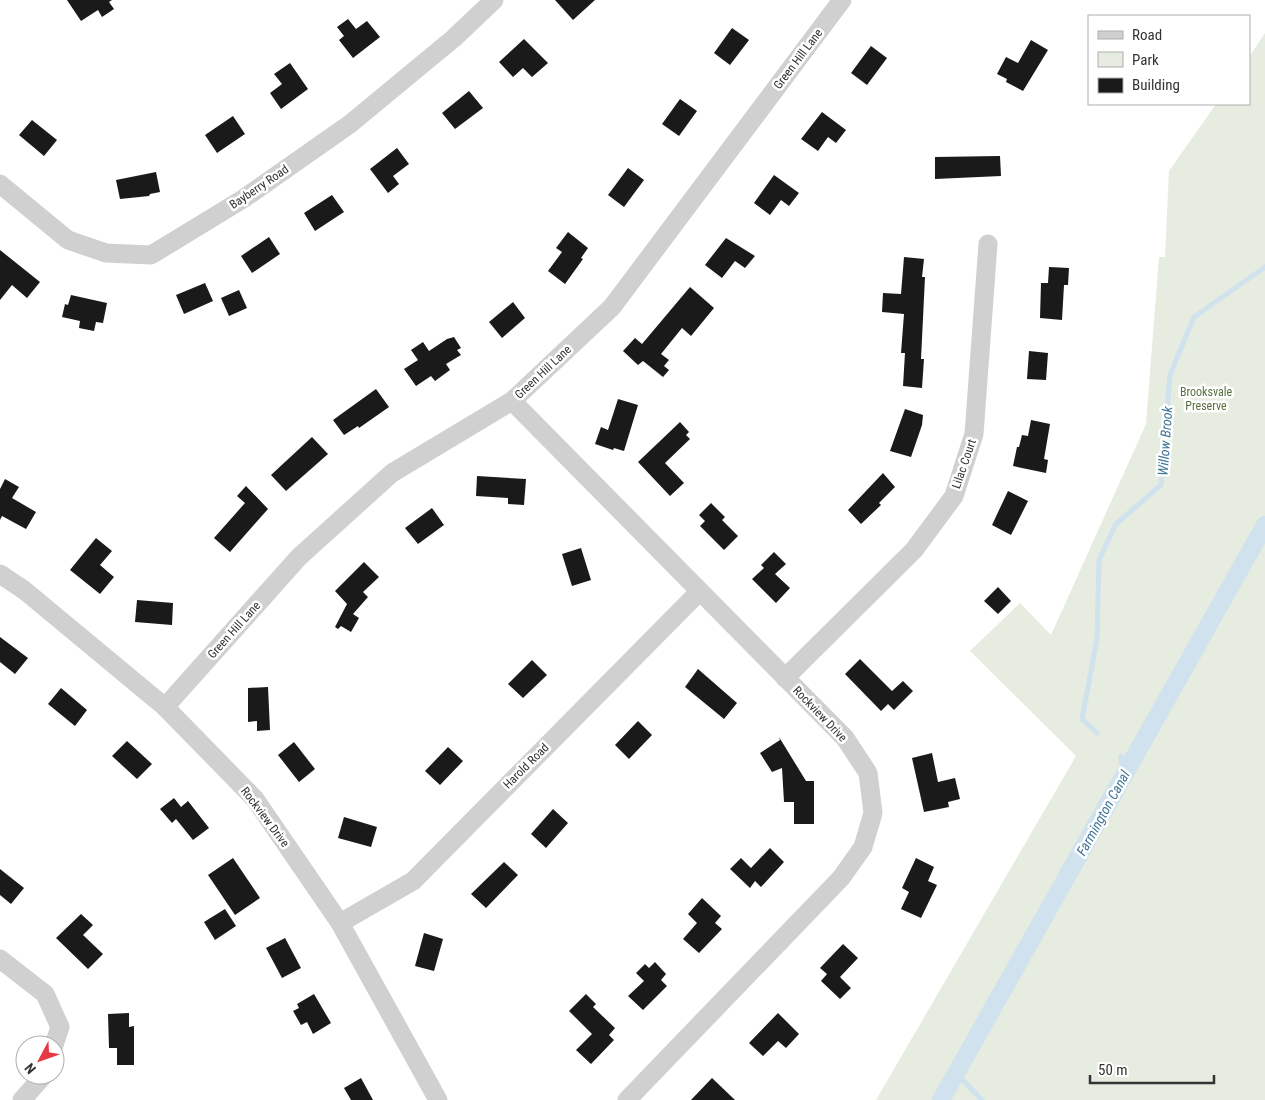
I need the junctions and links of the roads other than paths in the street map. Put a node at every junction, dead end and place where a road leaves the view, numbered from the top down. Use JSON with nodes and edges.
{"nodes":[{"id":1,"x":494,"y":0,"type":"edge"},
{"id":2,"x":842,"y":0,"type":"edge"},
{"id":3,"x":0,"y":184,"type":"edge"},
{"id":4,"x":988,"y":244,"type":"dead end"},
{"id":5,"x":512,"y":401,"type":"junction"},
{"id":6,"x":0,"y":574,"type":"edge"},
{"id":7,"x":699,"y":592,"type":"junction"},
{"id":8,"x":785,"y":678,"type":"junction"},
{"id":9,"x":165,"y":707,"type":"junction"},
{"id":10,"x":340,"y":923,"type":"junction"},
{"id":11,"x":0,"y":959,"type":"edge"},
{"id":12,"x":57,"y":1035,"type":"edge"},
{"id":13,"x":35,"y":1085,"type":"edge"},
{"id":14,"x":22,"y":1100,"type":"edge"},
{"id":15,"x":438,"y":1100,"type":"edge"},
{"id":16,"x":627,"y":1100,"type":"edge"}],
"edges":[{"from":1,"to":3,"type":"street","name":"Bayberry Road"},
{"from":2,"to":5,"type":"street","name":"Green Hill Lane"},
{"from":4,"to":8,"type":"street","name":"Lilac Court"},
{"from":5,"to":7,"type":"street","name":"Rockview Drive"},
{"from":5,"to":9,"type":"street","name":"Green Hill Lane"},
{"from":6,"to":9,"type":"street","name":"Rockview Drive"},
{"from":7,"to":8,"type":"street","name":"Rockview Drive"},
{"from":7,"to":10,"type":"street","name":"Harold Road"},
{"from":8,"to":16,"type":"street","name":"Rockview Drive"},
{"from":9,"to":10,"type":"street","name":"Rockview Drive"},
{"from":10,"to":15,"type":"street","name":"Rockview Drive"},
{"from":11,"to":12,"type":"street"},
{"from":13,"to":14,"type":"street"}]}
